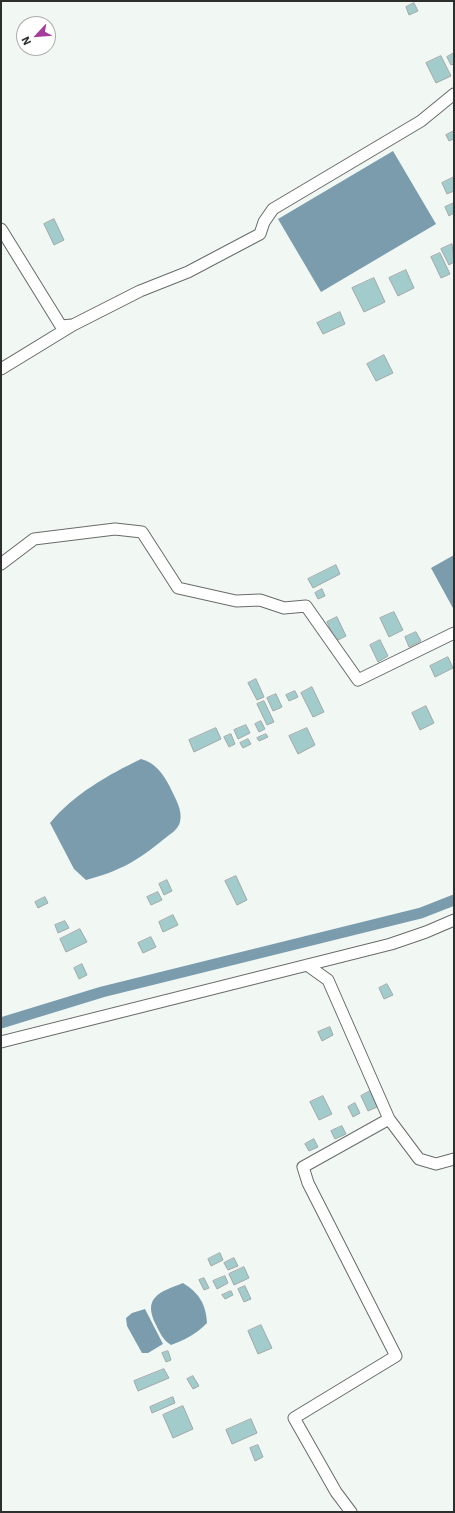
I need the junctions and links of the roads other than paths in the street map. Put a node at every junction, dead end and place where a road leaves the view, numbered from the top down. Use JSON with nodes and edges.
{"nodes":[{"id":1,"x":454,"y":94,"type":"edge"},
{"id":2,"x":1,"y":229,"type":"edge"},
{"id":3,"x":72,"y":325,"type":"junction"},
{"id":4,"x":1,"y":369,"type":"edge"},
{"id":5,"x":1,"y":564,"type":"edge"},
{"id":6,"x":454,"y":633,"type":"edge"},
{"id":7,"x":454,"y":920,"type":"edge"},
{"id":8,"x":307,"y":965,"type":"junction"},
{"id":9,"x":1,"y":1042,"type":"edge"},
{"id":10,"x":389,"y":1120,"type":"junction"},
{"id":11,"x":454,"y":1159,"type":"edge"},
{"id":12,"x":351,"y":1512,"type":"edge"}],
"edges":[{"from":1,"to":3,"type":"street"},
{"from":2,"to":3,"type":"street"},
{"from":3,"to":4,"type":"street"},
{"from":5,"to":6,"type":"street"},
{"from":7,"to":8,"type":"street"},
{"from":8,"to":9,"type":"street"},
{"from":8,"to":10,"type":"street"},
{"from":10,"to":11,"type":"street"},
{"from":10,"to":12,"type":"street"}]}
